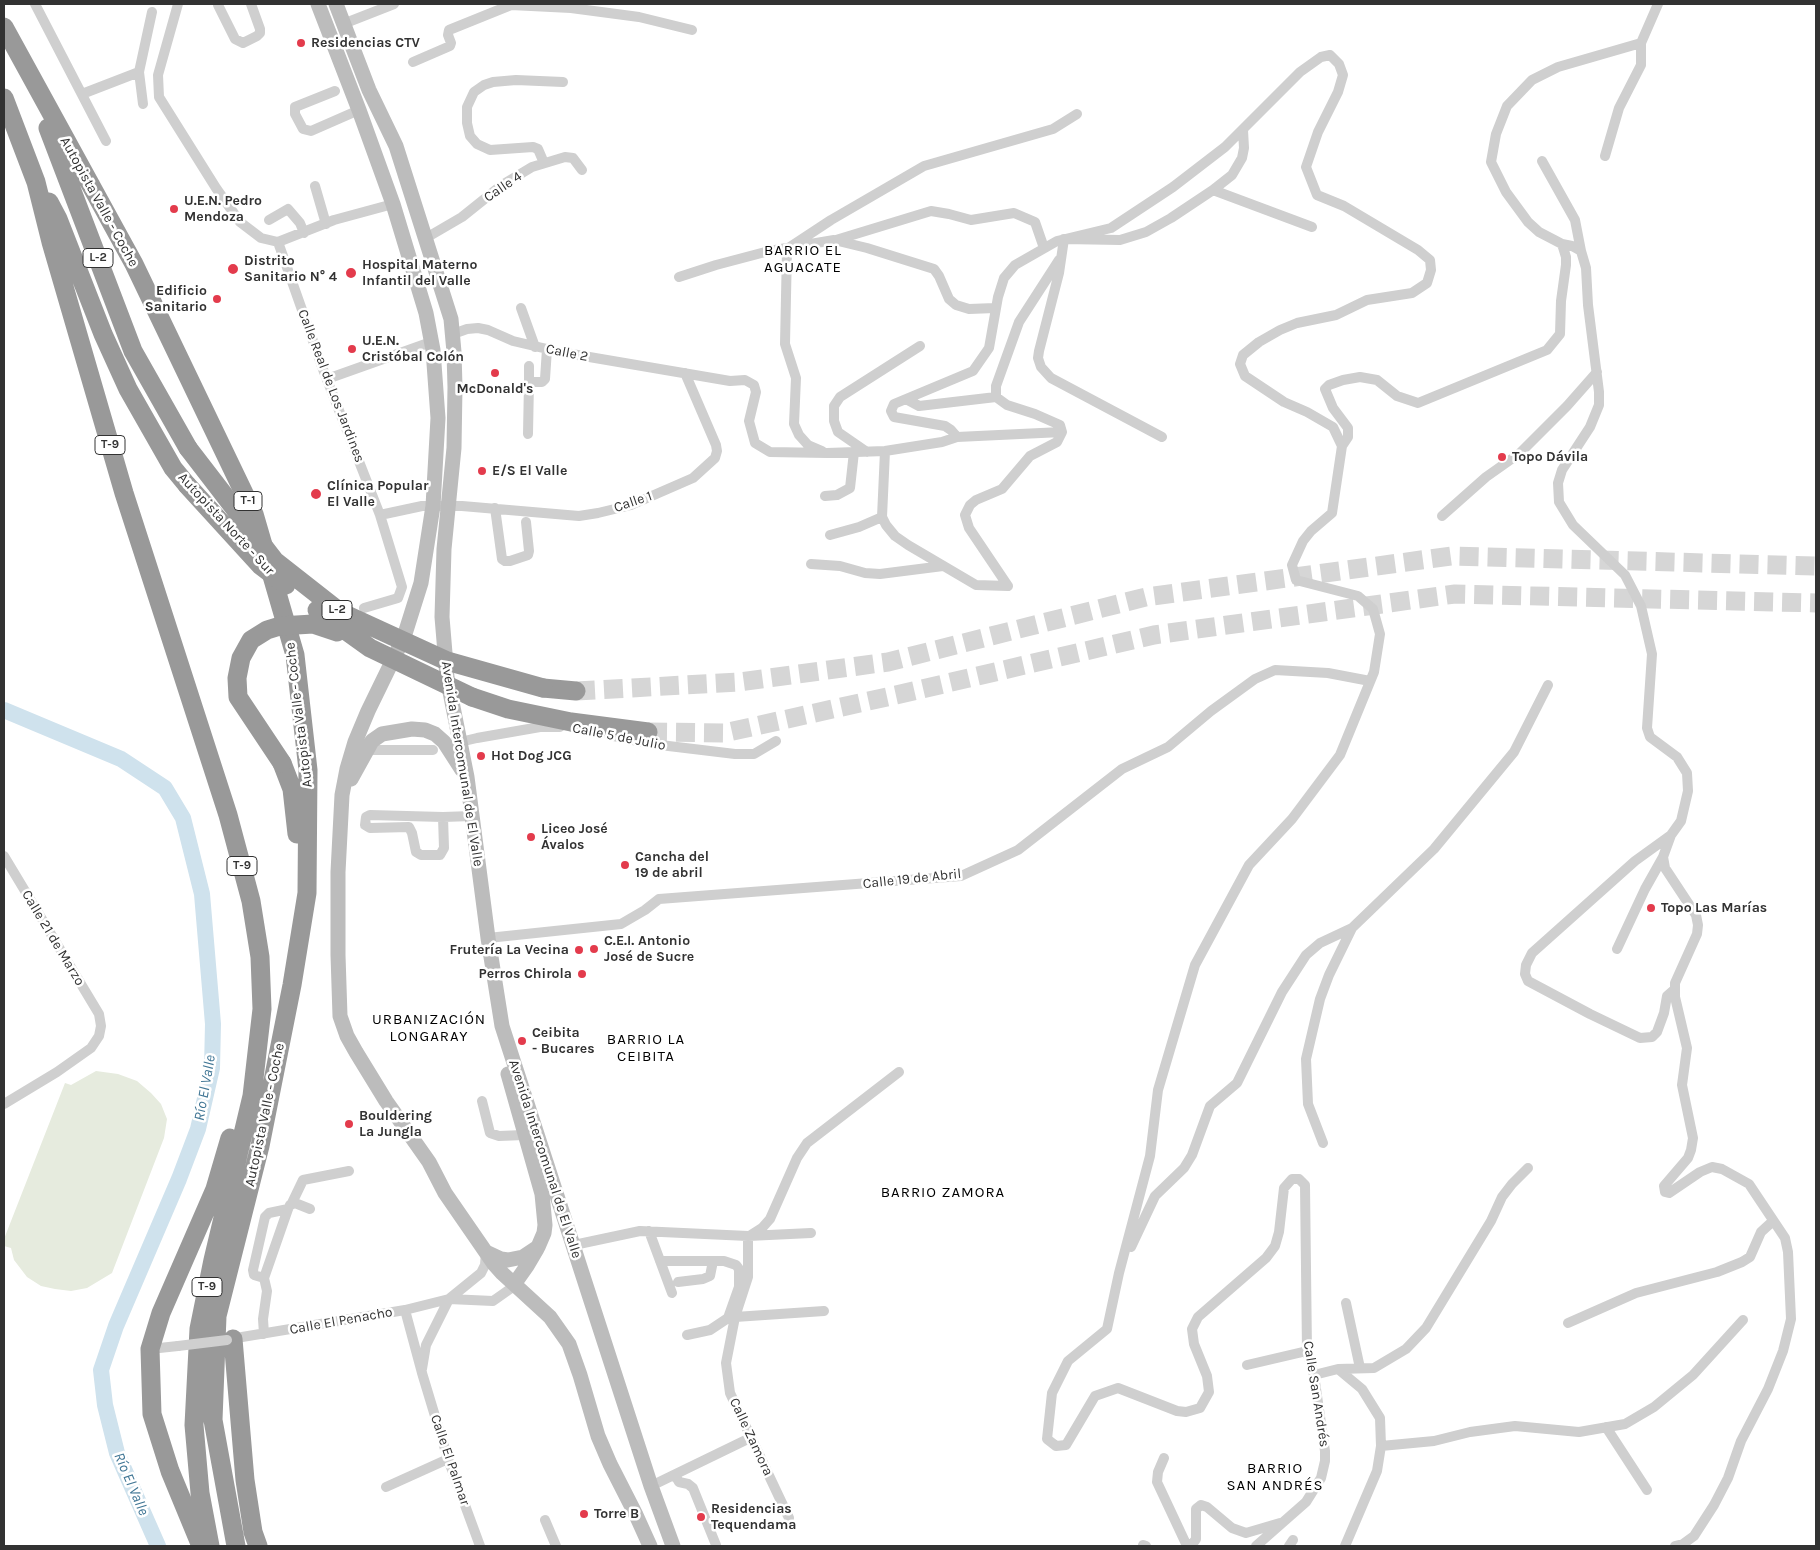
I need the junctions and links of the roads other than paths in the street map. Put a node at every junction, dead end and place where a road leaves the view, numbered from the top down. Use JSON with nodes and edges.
{"nodes":[{"id":1,"x":35,"y":4,"type":"edge"},
{"id":2,"x":178,"y":4,"type":"edge"},
{"id":3,"x":218,"y":4,"type":"edge"},
{"id":4,"x":252,"y":4,"type":"edge"},
{"id":5,"x":318,"y":4,"type":"edge"},
{"id":6,"x":336,"y":4,"type":"edge"},
{"id":7,"x":394,"y":4,"type":"edge"},
{"id":8,"x":1658,"y":4,"type":"edge"},
{"id":9,"x":511,"y":5,"type":"edge"},
{"id":10,"x":152,"y":12,"type":"dead end"},
{"id":11,"x":343,"y":24,"type":"junction"},
{"id":12,"x":4,"y":27,"type":"edge"},
{"id":13,"x":692,"y":30,"type":"dead end"},
{"id":14,"x":1641,"y":43,"type":"junction"},
{"id":15,"x":22,"y":62,"type":"junction"},
{"id":16,"x":413,"y":62,"type":"dead end"},
{"id":17,"x":139,"y":72,"type":"junction"},
{"id":18,"x":563,"y":82,"type":"dead end"},
{"id":19,"x":335,"y":91,"type":"dead end"},
{"id":20,"x":82,"y":94,"type":"junction"},
{"id":21,"x":4,"y":98,"type":"edge"},
{"id":22,"x":143,"y":104,"type":"dead end"},
{"id":23,"x":359,"y":110,"type":"junction"},
{"id":24,"x":1077,"y":114,"type":"dead end"},
{"id":25,"x":1243,"y":130,"type":"junction"},
{"id":26,"x":106,"y":141,"type":"dead end"},
{"id":27,"x":1605,"y":156,"type":"dead end"},
{"id":28,"x":1542,"y":160,"type":"dead end"},
{"id":29,"x":544,"y":163,"type":"junction"},
{"id":30,"x":582,"y":170,"type":"dead end"},
{"id":31,"x":36,"y":182,"type":"junction"},
{"id":32,"x":315,"y":186,"type":"dead end"},
{"id":33,"x":1213,"y":190,"type":"junction"},
{"id":34,"x":393,"y":204,"type":"junction"},
{"id":35,"x":269,"y":220,"type":"dead end"},
{"id":36,"x":326,"y":224,"type":"junction"},
{"id":37,"x":1312,"y":227,"type":"dead end"},
{"id":38,"x":304,"y":232,"type":"junction"},
{"id":39,"x":426,"y":238,"type":"junction"},
{"id":40,"x":1064,"y":239,"type":"junction"},
{"id":41,"x":834,"y":240,"type":"junction"},
{"id":42,"x":278,"y":242,"type":"junction"},
{"id":43,"x":1562,"y":244,"type":"junction"},
{"id":44,"x":1044,"y":248,"type":"junction"},
{"id":45,"x":787,"y":249,"type":"junction"},
{"id":46,"x":1581,"y":251,"type":"junction"},
{"id":47,"x":1060,"y":258,"type":"junction"},
{"id":48,"x":679,"y":277,"type":"dead end"},
{"id":49,"x":521,"y":308,"type":"dead end"},
{"id":50,"x":995,"y":308,"type":"junction"},
{"id":51,"x":453,"y":334,"type":"junction"},
{"id":52,"x":431,"y":342,"type":"junction"},
{"id":53,"x":920,"y":346,"type":"dead end"},
{"id":54,"x":535,"y":347,"type":"junction"},
{"id":55,"x":547,"y":349,"type":"junction"},
{"id":56,"x":529,"y":366,"type":"dead end"},
{"id":57,"x":1597,"y":372,"type":"junction"},
{"id":58,"x":685,"y":373,"type":"junction"},
{"id":59,"x":327,"y":379,"type":"junction"},
{"id":60,"x":529,"y":382,"type":"junction"},
{"id":61,"x":996,"y":397,"type":"junction"},
{"id":62,"x":906,"y":399,"type":"junction"},
{"id":63,"x":1062,"y":432,"type":"junction"},
{"id":64,"x":528,"y":434,"type":"dead end"},
{"id":65,"x":957,"y":437,"type":"junction"},
{"id":66,"x":1162,"y":437,"type":"dead end"},
{"id":67,"x":1342,"y":446,"type":"junction"},
{"id":68,"x":885,"y":451,"type":"junction"},
{"id":69,"x":854,"y":452,"type":"junction"},
{"id":70,"x":867,"y":452,"type":"junction"},
{"id":71,"x":827,"y":454,"type":"junction"},
{"id":72,"x":826,"y":496,"type":"dead end"},
{"id":73,"x":433,"y":506,"type":"junction"},
{"id":74,"x":449,"y":506,"type":"junction"},
{"id":75,"x":495,"y":508,"type":"junction"},
{"id":76,"x":380,"y":515,"type":"junction"},
{"id":77,"x":1442,"y":516,"type":"dead end"},
{"id":78,"x":882,"y":517,"type":"junction"},
{"id":79,"x":526,"y":522,"type":"dead end"},
{"id":80,"x":830,"y":536,"type":"dead end"},
{"id":81,"x":811,"y":564,"type":"dead end"},
{"id":82,"x":944,"y":566,"type":"junction"},
{"id":83,"x":364,"y":608,"type":"dead end"},
{"id":84,"x":370,"y":648,"type":"junction"},
{"id":85,"x":1370,"y":681,"type":"junction"},
{"id":86,"x":1548,"y":685,"type":"dead end"},
{"id":87,"x":576,"y":691,"type":"tunnel mouth"},
{"id":88,"x":648,"y":732,"type":"tunnel mouth"},
{"id":89,"x":776,"y":741,"type":"dead end"},
{"id":90,"x":460,"y":742,"type":"junction"},
{"id":91,"x":366,"y":750,"type":"junction"},
{"id":92,"x":433,"y":750,"type":"dead end"},
{"id":93,"x":467,"y":777,"type":"junction"},
{"id":94,"x":342,"y":795,"type":"junction"},
{"id":95,"x":472,"y":816,"type":"junction"},
{"id":96,"x":443,"y":817,"type":"junction"},
{"id":97,"x":1671,"y":835,"type":"junction"},
{"id":98,"x":4,"y":856,"type":"edge"},
{"id":99,"x":1663,"y":857,"type":"junction"},
{"id":100,"x":1352,"y":928,"type":"junction"},
{"id":101,"x":488,"y":938,"type":"junction"},
{"id":102,"x":1617,"y":949,"type":"dead end"},
{"id":103,"x":292,"y":985,"type":"junction"},
{"id":104,"x":1675,"y":989,"type":"junction"},
{"id":105,"x":502,"y":1026,"type":"junction"},
{"id":106,"x":260,"y":1031,"type":"junction"},
{"id":107,"x":899,"y":1072,"type":"dead end"},
{"id":108,"x":482,"y":1101,"type":"dead end"},
{"id":109,"x":4,"y":1104,"type":"edge"},
{"id":110,"x":524,"y":1135,"type":"junction"},
{"id":111,"x":1322,"y":1143,"type":"dead end"},
{"id":112,"x":1528,"y":1168,"type":"dead end"},
{"id":113,"x":349,"y":1171,"type":"dead end"},
{"id":114,"x":290,"y":1206,"type":"junction"},
{"id":115,"x":310,"y":1209,"type":"dead end"},
{"id":116,"x":1773,"y":1221,"type":"junction"},
{"id":117,"x":649,"y":1231,"type":"junction"},
{"id":118,"x":261,"y":1233,"type":"junction"},
{"id":119,"x":810,"y":1233,"type":"dead end"},
{"id":120,"x":748,"y":1236,"type":"junction"},
{"id":121,"x":278,"y":1238,"type":"junction"},
{"id":122,"x":574,"y":1245,"type":"junction"},
{"id":123,"x":538,"y":1248,"type":"junction"},
{"id":124,"x":486,"y":1252,"type":"junction"},
{"id":125,"x":660,"y":1261,"type":"junction"},
{"id":126,"x":713,"y":1261,"type":"junction"},
{"id":127,"x":1119,"y":1273,"type":"junction"},
{"id":128,"x":264,"y":1278,"type":"junction"},
{"id":129,"x":678,"y":1282,"type":"dead end"},
{"id":130,"x":515,"y":1283,"type":"junction"},
{"id":131,"x":672,"y":1293,"type":"dead end"},
{"id":132,"x":449,"y":1299,"type":"junction"},
{"id":133,"x":1346,"y":1302,"type":"dead end"},
{"id":134,"x":405,"y":1310,"type":"junction"},
{"id":135,"x":824,"y":1311,"type":"dead end"},
{"id":136,"x":735,"y":1317,"type":"junction"},
{"id":137,"x":1743,"y":1320,"type":"dead end"},
{"id":138,"x":1568,"y":1323,"type":"dead end"},
{"id":139,"x":264,"y":1334,"type":"junction"},
{"id":140,"x":687,"y":1335,"type":"dead end"},
{"id":141,"x":230,"y":1340,"type":"junction"},
{"id":142,"x":150,"y":1349,"type":"junction"},
{"id":143,"x":1307,"y":1352,"type":"junction"},
{"id":144,"x":1247,"y":1365,"type":"dead end"},
{"id":145,"x":1360,"y":1368,"type":"junction"},
{"id":146,"x":1338,"y":1369,"type":"junction"},
{"id":147,"x":422,"y":1373,"type":"junction"},
{"id":148,"x":1314,"y":1375,"type":"junction"},
{"id":149,"x":1606,"y":1427,"type":"junction"},
{"id":150,"x":752,"y":1437,"type":"junction"},
{"id":151,"x":1381,"y":1446,"type":"junction"},
{"id":152,"x":1164,"y":1458,"type":"dead end"},
{"id":153,"x":448,"y":1459,"type":"junction"},
{"id":154,"x":674,"y":1475,"type":"junction"},
{"id":155,"x":652,"y":1486,"type":"junction"},
{"id":156,"x":386,"y":1487,"type":"dead end"},
{"id":157,"x":1647,"y":1490,"type":"dead end"},
{"id":158,"x":789,"y":1518,"type":"dead end"},
{"id":159,"x":545,"y":1520,"type":"dead end"},
{"id":160,"x":1283,"y":1522,"type":"junction"},
{"id":161,"x":716,"y":1545,"type":"edge"},
{"id":162,"x":201,"y":1546,"type":"edge"},
{"id":163,"x":210,"y":1546,"type":"edge"},
{"id":164,"x":236,"y":1546,"type":"edge"},
{"id":165,"x":258,"y":1546,"type":"edge"},
{"id":166,"x":480,"y":1546,"type":"edge"},
{"id":167,"x":556,"y":1546,"type":"edge"},
{"id":168,"x":650,"y":1546,"type":"edge"},
{"id":169,"x":673,"y":1546,"type":"edge"},
{"id":170,"x":1187,"y":1546,"type":"edge"},
{"id":171,"x":1191,"y":1546,"type":"edge"},
{"id":172,"x":1256,"y":1546,"type":"edge"},
{"id":173,"x":1345,"y":1546,"type":"edge"},
{"id":174,"x":1675,"y":1546,"type":"edge"}],
"edges":[{"from":1,"to":20,"type":"street"},
{"from":2,"to":42,"type":"street"},
{"from":3,"to":4,"type":"street"},
{"from":5,"to":23,"type":"main road"},
{"from":6,"to":11,"type":"main road","name":"Avenida Intercomunal de El Valle"},
{"from":7,"to":11,"type":"street"},
{"from":8,"to":14,"type":"street"},
{"from":9,"to":13,"type":"street"},
{"from":9,"to":16,"type":"street"},
{"from":10,"to":17,"type":"street"},
{"from":11,"to":39,"type":"main road","name":"Avenida Intercomunal de El Valle"},
{"from":12,"to":15,"type":"highway","name":"Autopista Valle - Coche","number":"T-1"},
{"from":14,"to":27,"type":"street"},
{"from":14,"to":43,"type":"street"},
{"from":15,"to":87,"type":"highway","name":"Autopista Norte - Sur","number":"L-2","bridge":true},
{"from":15,"to":103,"type":"highway","name":"Autopista Valle - Coche","number":"T-1"},
{"from":17,"to":20,"type":"street"},
{"from":17,"to":22,"type":"street"},
{"from":18,"to":29,"type":"street"},
{"from":19,"to":23,"type":"street"},
{"from":20,"to":26,"type":"street"},
{"from":21,"to":31,"type":"highway","name":"Autopista Valle - Coche"},
{"from":23,"to":34,"type":"main road"},
{"from":24,"to":45,"type":"street"},
{"from":25,"to":33,"type":"street"},
{"from":25,"to":40,"type":"street"},
{"from":25,"to":67,"type":"street"},
{"from":28,"to":46,"type":"street"},
{"from":29,"to":30,"type":"street","name":"Calle 4"},
{"from":29,"to":39,"type":"street","name":"Calle 4"},
{"from":31,"to":84,"type":"highway","name":"Autopista Norte - Sur","number":"L-2","bridge":true},
{"from":31,"to":106,"type":"highway","name":"Autopista Valle - Coche","number":"T-9"},
{"from":32,"to":36,"type":"street"},
{"from":33,"to":37,"type":"street"},
{"from":33,"to":40,"type":"street"},
{"from":34,"to":36,"type":"street"},
{"from":34,"to":52,"type":"main road"},
{"from":35,"to":38,"type":"street"},
{"from":36,"to":38,"type":"street"},
{"from":38,"to":42,"type":"street"},
{"from":39,"to":51,"type":"main road","name":"Avenida Intercomunal de El Valle"},
{"from":40,"to":44,"type":"street"},
{"from":40,"to":47,"type":"street"},
{"from":41,"to":44,"type":"street"},
{"from":41,"to":45,"type":"street"},
{"from":41,"to":50,"type":"street"},
{"from":42,"to":59,"type":"street","name":"Calle Real de Los Jardines"},
{"from":43,"to":46,"type":"street"},
{"from":43,"to":67,"type":"street"},
{"from":44,"to":50,"type":"street"},
{"from":45,"to":48,"type":"street"},
{"from":45,"to":71,"type":"street"},
{"from":46,"to":57,"type":"street"},
{"from":47,"to":61,"type":"street"},
{"from":47,"to":66,"type":"street"},
{"from":49,"to":54,"type":"street"},
{"from":50,"to":62,"type":"street"},
{"from":51,"to":54,"type":"street","name":"Calle 2"},
{"from":51,"to":74,"type":"main road","name":"Avenida Intercomunal de El Valle"},
{"from":52,"to":59,"type":"street"},
{"from":52,"to":73,"type":"main road"},
{"from":53,"to":70,"type":"street"},
{"from":54,"to":55,"type":"street","name":"Calle 2"},
{"from":55,"to":58,"type":"street","name":"Calle 2"},
{"from":55,"to":60,"type":"street"},
{"from":56,"to":60,"type":"street"},
{"from":57,"to":77,"type":"street"},
{"from":57,"to":97,"type":"street"},
{"from":58,"to":71,"type":"street","name":"Calle 2"},
{"from":58,"to":75,"type":"street","name":"Calle 1"},
{"from":59,"to":76,"type":"street","name":"Calle Real de Los Jardines"},
{"from":60,"to":64,"type":"street"},
{"from":61,"to":62,"type":"street"},
{"from":61,"to":63,"type":"street"},
{"from":62,"to":65,"type":"street"},
{"from":63,"to":65,"type":"street"},
{"from":63,"to":82,"type":"street"},
{"from":65,"to":68,"type":"street"},
{"from":67,"to":85,"type":"street"},
{"from":68,"to":70,"type":"street"},
{"from":68,"to":78,"type":"street"},
{"from":69,"to":70,"type":"street"},
{"from":69,"to":71,"type":"street"},
{"from":69,"to":72,"type":"street"},
{"from":73,"to":74,"type":"street","name":"Calle 1"},
{"from":73,"to":76,"type":"street"},
{"from":73,"to":94,"type":"main road"},
{"from":74,"to":75,"type":"street","name":"Calle 1"},
{"from":74,"to":90,"type":"main road","name":"Avenida Intercomunal de El Valle"},
{"from":75,"to":79,"type":"street"},
{"from":76,"to":83,"type":"street","name":"Calle Real de Los Jardines"},
{"from":78,"to":80,"type":"street"},
{"from":78,"to":82,"type":"street"},
{"from":81,"to":82,"type":"street"},
{"from":84,"to":88,"type":"highway","name":"Autopista Norte - Sur","number":"L-2","bridge":true},
{"from":84,"to":103,"type":"highway","bridge":true},
{"from":85,"to":101,"type":"street","name":"Calle 19 de Abril"},
{"from":85,"to":127,"type":"street"},
{"from":86,"to":100,"type":"street"},
{"from":89,"to":90,"type":"street","name":"Calle 5 de Julio"},
{"from":90,"to":93,"type":"main road","name":"Avenida Intercomunal de El Valle"},
{"from":91,"to":92,"type":"street"},
{"from":91,"to":93,"type":"main road"},
{"from":91,"to":94,"type":"main road"},
{"from":93,"to":95,"type":"main road","name":"Avenida Intercomunal de El Valle"},
{"from":94,"to":124,"type":"main road"},
{"from":95,"to":96,"type":"street"},
{"from":95,"to":101,"type":"main road","name":"Avenida Intercomunal de El Valle"},
{"from":96,"to":96,"type":"street"},
{"from":97,"to":99,"type":"street"},
{"from":97,"to":104,"type":"street"},
{"from":98,"to":109,"type":"street","name":"Calle 21 de Marzo"},
{"from":99,"to":102,"type":"street"},
{"from":99,"to":104,"type":"street"},
{"from":100,"to":111,"type":"street"},
{"from":100,"to":127,"type":"street"},
{"from":101,"to":105,"type":"main road","name":"Avenida Intercomunal de El Valle"},
{"from":103,"to":164,"type":"highway","name":"Autopista Valle - Coche","number":"T-9"},
{"from":104,"to":116,"type":"street"},
{"from":105,"to":110,"type":"main road"},
{"from":105,"to":122,"type":"main road","name":"Avenida Intercomunal de El Valle"},
{"from":106,"to":142,"type":"highway"},
{"from":106,"to":163,"type":"highway","name":"Autopista Valle - Coche","number":"T-9"},
{"from":107,"to":120,"type":"street"},
{"from":108,"to":110,"type":"street"},
{"from":110,"to":123,"type":"main road"},
{"from":112,"to":145,"type":"street"},
{"from":113,"to":114,"type":"street"},
{"from":114,"to":115,"type":"street"},
{"from":114,"to":118,"type":"street"},
{"from":114,"to":121,"type":"street"},
{"from":116,"to":138,"type":"street"},
{"from":116,"to":174,"type":"street"},
{"from":117,"to":120,"type":"street"},
{"from":117,"to":122,"type":"street"},
{"from":117,"to":125,"type":"street"},
{"from":118,"to":121,"type":"street"},
{"from":118,"to":128,"type":"street"},
{"from":119,"to":120,"type":"street"},
{"from":120,"to":136,"type":"street","name":"Calle Zamora"},
{"from":121,"to":128,"type":"street"},
{"from":122,"to":155,"type":"main road","name":"Avenida Intercomunal de El Valle"},
{"from":123,"to":124,"type":"main road"},
{"from":123,"to":130,"type":"main road"},
{"from":124,"to":130,"type":"main road"},
{"from":124,"to":132,"type":"street"},
{"from":125,"to":126,"type":"street"},
{"from":125,"to":131,"type":"street"},
{"from":126,"to":129,"type":"street"},
{"from":126,"to":140,"type":"street"},
{"from":127,"to":143,"type":"street","name":"Calle San Andrés"},
{"from":128,"to":139,"type":"street"},
{"from":130,"to":132,"type":"street"},
{"from":130,"to":168,"type":"main road"},
{"from":132,"to":134,"type":"street","name":"Calle El Penacho"},
{"from":132,"to":147,"type":"street","name":"Calle El Palmar"},
{"from":133,"to":145,"type":"street"},
{"from":134,"to":139,"type":"street","name":"Calle El Penacho"},
{"from":134,"to":147,"type":"street","name":"Calle El Palmar"},
{"from":135,"to":136,"type":"street"},
{"from":136,"to":150,"type":"street","name":"Calle Zamora"},
{"from":137,"to":149,"type":"street"},
{"from":139,"to":141,"type":"street","name":"Calle El Penacho"},
{"from":141,"to":142,"type":"street","name":"Calle El Penacho","bridge":true},
{"from":141,"to":165,"type":"highway"},
{"from":142,"to":162,"type":"highway"},
{"from":143,"to":144,"type":"street"},
{"from":143,"to":148,"type":"street","name":"Calle San Andrés"},
{"from":145,"to":146,"type":"street"},
{"from":146,"to":148,"type":"street"},
{"from":146,"to":151,"type":"street"},
{"from":147,"to":153,"type":"street","name":"Calle El Palmar"},
{"from":148,"to":160,"type":"street","name":"Calle San Andrés"},
{"from":149,"to":151,"type":"street"},
{"from":149,"to":157,"type":"street"},
{"from":150,"to":154,"type":"street"},
{"from":150,"to":158,"type":"street","name":"Calle Zamora"},
{"from":151,"to":173,"type":"street"},
{"from":152,"to":170,"type":"street"},
{"from":153,"to":156,"type":"street"},
{"from":153,"to":166,"type":"street","name":"Calle El Palmar"},
{"from":154,"to":155,"type":"street"},
{"from":154,"to":161,"type":"street"},
{"from":155,"to":169,"type":"main road","name":"Avenida Intercomunal de El Valle"},
{"from":159,"to":167,"type":"street"},
{"from":160,"to":171,"type":"street"},
{"from":160,"to":172,"type":"street","name":"Calle San Andrés"}]}
